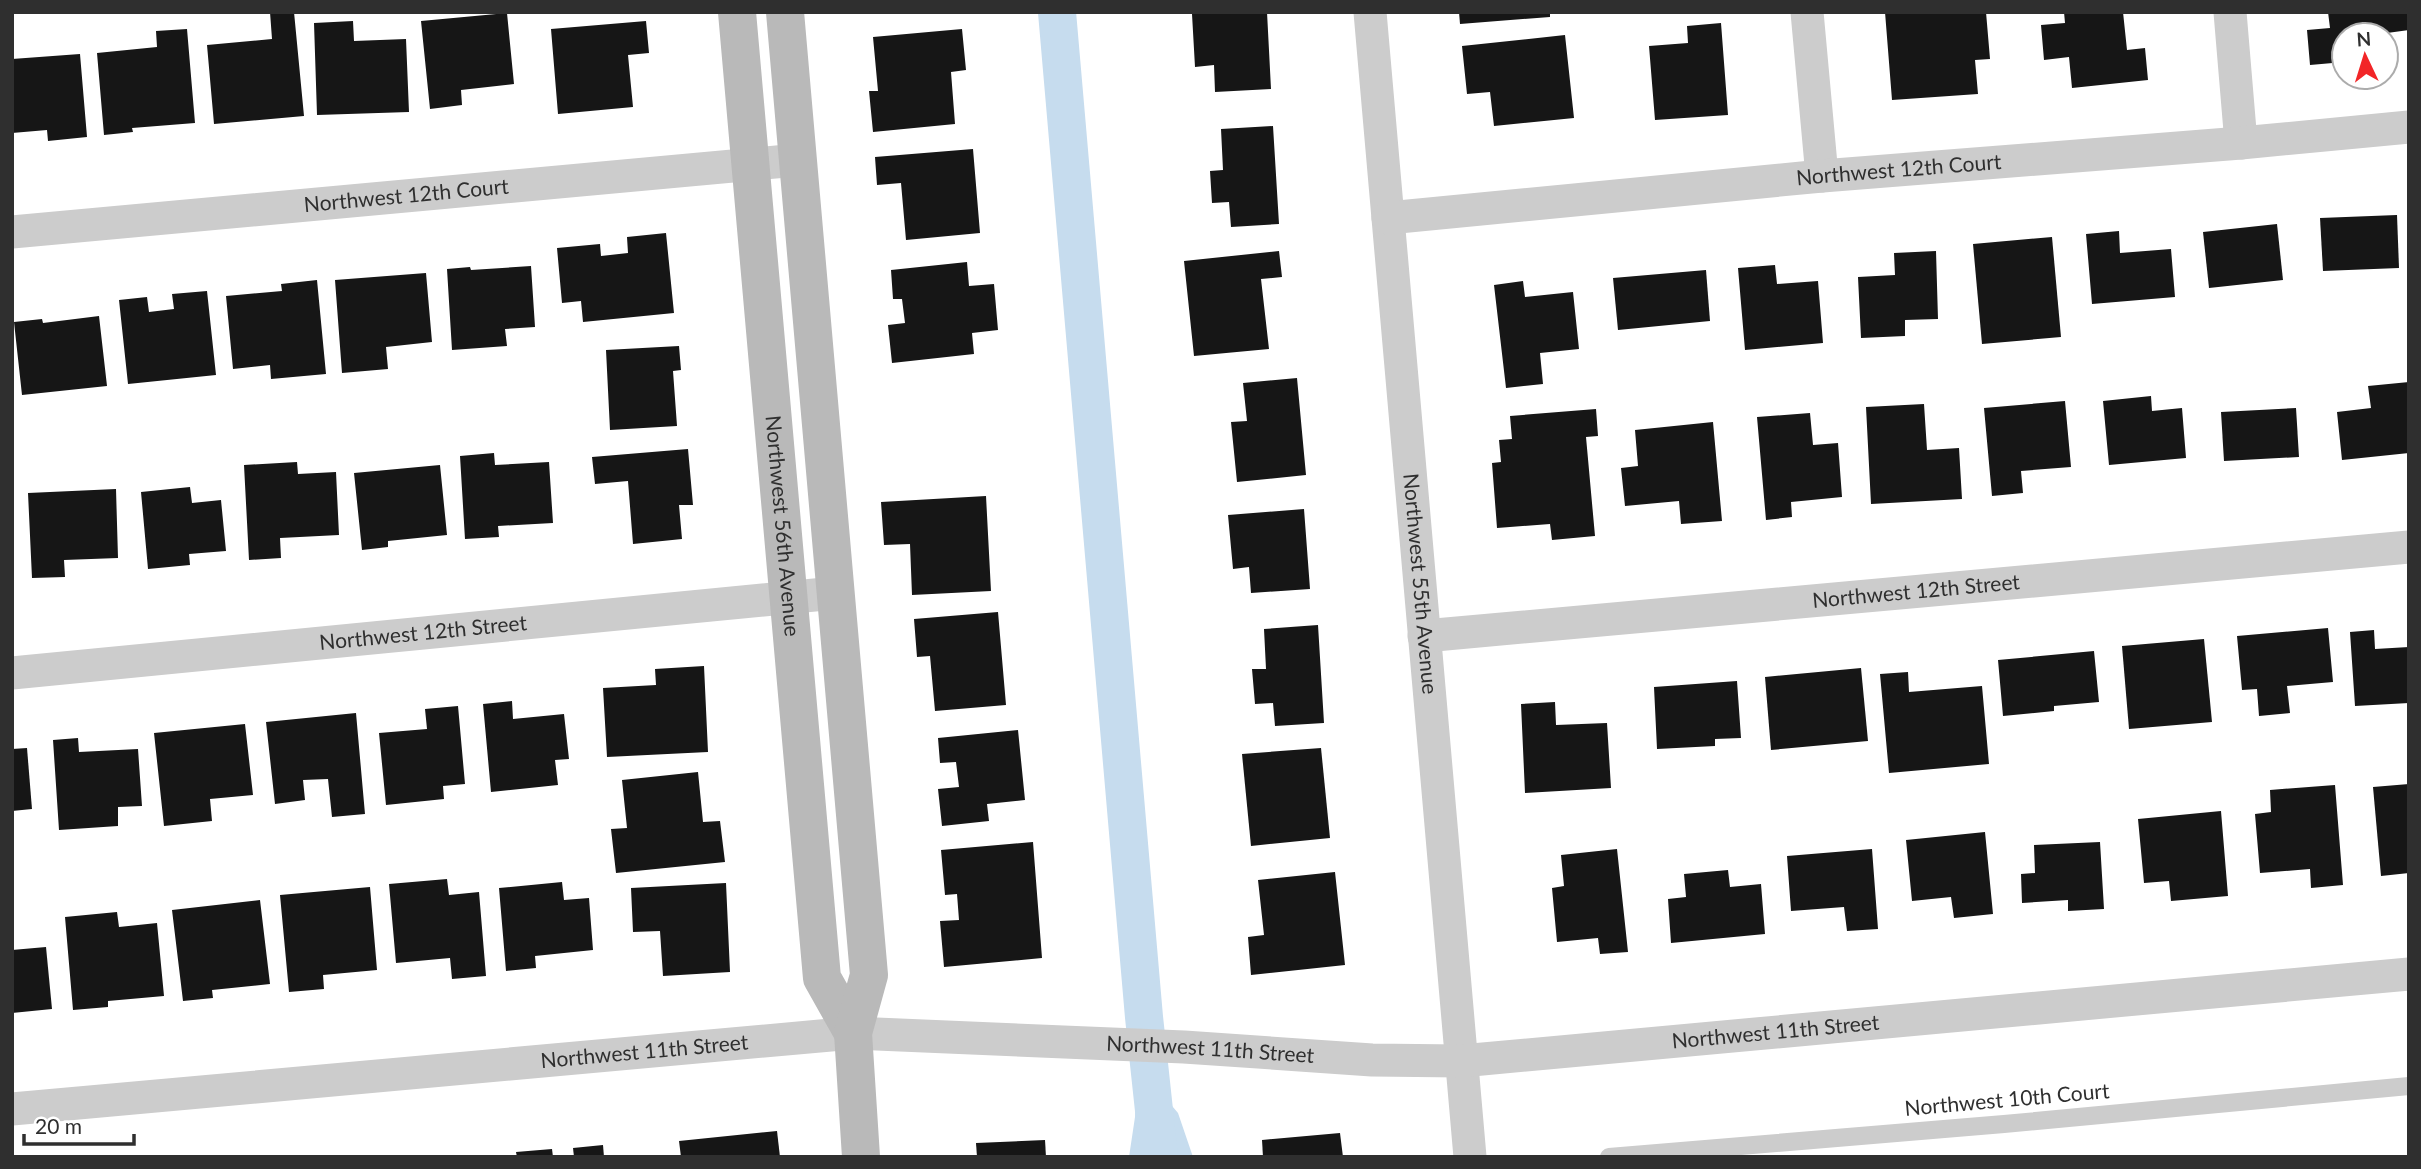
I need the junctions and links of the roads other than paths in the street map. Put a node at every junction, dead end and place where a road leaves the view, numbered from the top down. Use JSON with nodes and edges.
{"nodes":[{"id":1,"x":737,"y":12,"type":"edge"},
{"id":2,"x":785,"y":12,"type":"edge"},
{"id":3,"x":1370,"y":12,"type":"edge"},
{"id":4,"x":1808,"y":12,"type":"edge"},
{"id":5,"x":2230,"y":12,"type":"edge"},
{"id":6,"x":2409,"y":127,"type":"edge"},
{"id":7,"x":2241,"y":143,"type":"junction"},
{"id":8,"x":798,"y":160,"type":"junction"},
{"id":9,"x":751,"y":165,"type":"junction"},
{"id":10,"x":1822,"y":176,"type":"junction"},
{"id":11,"x":1388,"y":218,"type":"junction"},
{"id":12,"x":12,"y":232,"type":"edge"},
{"id":13,"x":2409,"y":547,"type":"edge"},
{"id":14,"x":835,"y":593,"type":"junction"},
{"id":15,"x":789,"y":598,"type":"junction"},
{"id":16,"x":1424,"y":636,"type":"junction"},
{"id":17,"x":12,"y":673,"type":"edge"},
{"id":18,"x":2409,"y":974,"type":"edge"},
{"id":19,"x":853,"y":1033,"type":"junction"},
{"id":20,"x":1461,"y":1061,"type":"junction"},
{"id":21,"x":2409,"y":1086,"type":"edge"},
{"id":22,"x":12,"y":1109,"type":"edge"},
{"id":23,"x":1682,"y":1154,"type":"edge"},
{"id":24,"x":861,"y":1157,"type":"edge"},
{"id":25,"x":1470,"y":1157,"type":"edge"},
{"id":26,"x":1609,"y":1157,"type":"edge"}],
"edges":[{"from":1,"to":9,"type":"street","name":"Northwest 56th Avenue"},
{"from":2,"to":8,"type":"street","name":"Northwest 56th Avenue"},
{"from":3,"to":11,"type":"street","name":"Northwest 55th Avenue"},
{"from":4,"to":10,"type":"street"},
{"from":5,"to":7,"type":"street"},
{"from":6,"to":7,"type":"street","name":"Northwest 12th Court"},
{"from":7,"to":10,"type":"street","name":"Northwest 12th Court"},
{"from":8,"to":9,"type":"street","name":"Northwest 12th Court"},
{"from":8,"to":14,"type":"street","name":"Northwest 56th Avenue"},
{"from":9,"to":12,"type":"street","name":"Northwest 12th Court"},
{"from":9,"to":15,"type":"street","name":"Northwest 56th Avenue"},
{"from":10,"to":11,"type":"street","name":"Northwest 12th Court"},
{"from":11,"to":16,"type":"street","name":"Northwest 55th Avenue"},
{"from":13,"to":16,"type":"street","name":"Northwest 12th Street"},
{"from":14,"to":15,"type":"street","name":"Northwest 12th Street"},
{"from":14,"to":19,"type":"street","name":"Northwest 56th Avenue"},
{"from":15,"to":17,"type":"street","name":"Northwest 12th Street"},
{"from":15,"to":19,"type":"street","name":"Northwest 56th Avenue"},
{"from":16,"to":20,"type":"street","name":"Northwest 55th Avenue"},
{"from":18,"to":20,"type":"street","name":"Northwest 11th Street"},
{"from":19,"to":20,"type":"street","name":"Northwest 11th Street"},
{"from":19,"to":22,"type":"street","name":"Northwest 11th Street"},
{"from":19,"to":24,"type":"street","name":"Northwest 56th Avenue"},
{"from":20,"to":25,"type":"street","name":"Northwest 55th Avenue"},
{"from":21,"to":23,"type":"lane","name":"Northwest 10th Court"},
{"from":23,"to":26,"type":"lane","name":"Northwest 10th Court"}]}
